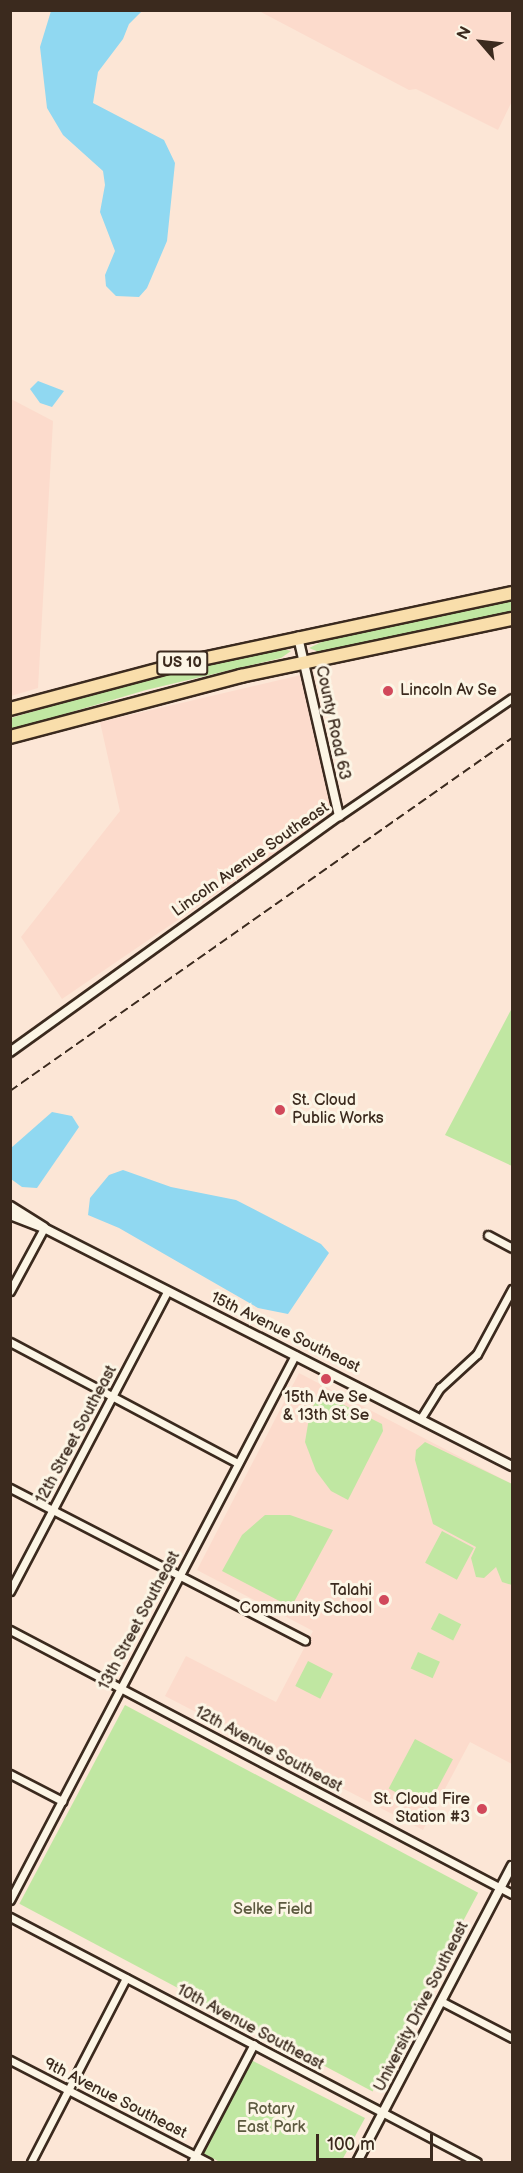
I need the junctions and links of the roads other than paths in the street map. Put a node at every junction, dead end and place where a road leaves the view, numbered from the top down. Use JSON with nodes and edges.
{"nodes":[{"id":1,"x":513,"y":593,"type":"edge"},
{"id":2,"x":513,"y":619,"type":"edge"},
{"id":3,"x":298,"y":637,"type":"junction"},
{"id":4,"x":304,"y":662,"type":"junction"},
{"id":5,"x":513,"y":698,"type":"edge"},
{"id":6,"x":10,"y":709,"type":"edge"},
{"id":7,"x":10,"y":737,"type":"edge"},
{"id":8,"x":339,"y":816,"type":"junction"},
{"id":9,"x":10,"y":1052,"type":"edge"},
{"id":10,"x":10,"y":1206,"type":"edge"},
{"id":11,"x":10,"y":1215,"type":"edge"},
{"id":12,"x":44,"y":1228,"type":"junction"},
{"id":13,"x":488,"y":1235,"type":"dead end"},
{"id":14,"x":513,"y":1248,"type":"edge"},
{"id":15,"x":513,"y":1289,"type":"edge"},
{"id":16,"x":10,"y":1291,"type":"edge"},
{"id":17,"x":166,"y":1292,"type":"junction"},
{"id":18,"x":10,"y":1342,"type":"edge"},
{"id":19,"x":295,"y":1355,"type":"junction"},
{"id":20,"x":111,"y":1398,"type":"junction"},
{"id":21,"x":421,"y":1419,"type":"junction"},
{"id":22,"x":238,"y":1463,"type":"junction"},
{"id":23,"x":513,"y":1466,"type":"edge"},
{"id":24,"x":10,"y":1488,"type":"edge"},
{"id":25,"x":53,"y":1510,"type":"junction"},
{"id":26,"x":180,"y":1575,"type":"junction"},
{"id":27,"x":10,"y":1591,"type":"edge"},
{"id":28,"x":10,"y":1630,"type":"edge"},
{"id":29,"x":305,"y":1640,"type":"dead end"},
{"id":30,"x":121,"y":1687,"type":"junction"},
{"id":31,"x":10,"y":1774,"type":"edge"},
{"id":32,"x":62,"y":1801,"type":"junction"},
{"id":33,"x":513,"y":1866,"type":"edge"},
{"id":34,"x":501,"y":1888,"type":"junction"},
{"id":35,"x":513,"y":1894,"type":"edge"},
{"id":36,"x":10,"y":1900,"type":"edge"},
{"id":37,"x":10,"y":1917,"type":"edge"},
{"id":38,"x":126,"y":1978,"type":"junction"},
{"id":39,"x":441,"y":2001,"type":"junction"},
{"id":40,"x":513,"y":2038,"type":"edge"},
{"id":41,"x":254,"y":2044,"type":"junction"},
{"id":42,"x":10,"y":2060,"type":"edge"},
{"id":43,"x":69,"y":2090,"type":"junction"},
{"id":44,"x":383,"y":2114,"type":"junction"},
{"id":45,"x":194,"y":2159,"type":"edge"},
{"id":46,"x":31,"y":2163,"type":"edge"},
{"id":47,"x":208,"y":2163,"type":"edge"},
{"id":48,"x":357,"y":2163,"type":"edge"},
{"id":49,"x":477,"y":2163,"type":"edge"}],
"edges":[{"from":1,"to":3,"type":"highway","number":"US 10"},
{"from":2,"to":4,"type":"highway","number":"US 10"},
{"from":3,"to":4,"type":"street","name":"County Road 63"},
{"from":3,"to":6,"type":"highway","number":"US 10"},
{"from":4,"to":7,"type":"highway","number":"US 10"},
{"from":4,"to":8,"type":"street","name":"County Road 63"},
{"from":5,"to":8,"type":"street","name":"Lincoln Avenue Southeast"},
{"from":8,"to":9,"type":"street","name":"Lincoln Avenue Southeast"},
{"from":10,"to":12,"type":"street","name":"15th Avenue Southeast"},
{"from":11,"to":12,"type":"street","name":"15th Avenue Southeast"},
{"from":12,"to":16,"type":"street"},
{"from":12,"to":17,"type":"street","name":"15th Avenue Southeast"},
{"from":13,"to":14,"type":"street"},
{"from":15,"to":21,"type":"street"},
{"from":17,"to":19,"type":"street","name":"15th Avenue Southeast"},
{"from":17,"to":20,"type":"street","name":"12th Street Southeast"},
{"from":18,"to":20,"type":"street"},
{"from":19,"to":21,"type":"street","name":"15th Avenue Southeast"},
{"from":19,"to":22,"type":"street","name":"13th Street Southeast"},
{"from":20,"to":22,"type":"street"},
{"from":20,"to":25,"type":"street","name":"12th Street Southeast"},
{"from":21,"to":23,"type":"street","name":"15th Avenue Southeast"},
{"from":22,"to":26,"type":"street","name":"13th Street Southeast"},
{"from":24,"to":25,"type":"street"},
{"from":25,"to":26,"type":"street"},
{"from":25,"to":27,"type":"street","name":"12th Street Southeast"},
{"from":26,"to":29,"type":"street"},
{"from":26,"to":30,"type":"street","name":"13th Street Southeast"},
{"from":28,"to":30,"type":"street","name":"12th Avenue Southeast"},
{"from":30,"to":32,"type":"street","name":"13th Street Southeast"},
{"from":30,"to":34,"type":"street","name":"12th Avenue Southeast"},
{"from":31,"to":32,"type":"street"},
{"from":32,"to":36,"type":"street","name":"13th Street Southeast"},
{"from":33,"to":34,"type":"street","name":"University Drive Southeast"},
{"from":34,"to":35,"type":"street","name":"12th Avenue Southeast"},
{"from":34,"to":39,"type":"street","name":"University Drive Southeast"},
{"from":37,"to":38,"type":"street","name":"10th Avenue Southeast"},
{"from":38,"to":41,"type":"street","name":"10th Avenue Southeast"},
{"from":38,"to":43,"type":"street"},
{"from":39,"to":40,"type":"street"},
{"from":39,"to":44,"type":"street","name":"University Drive Southeast"},
{"from":41,"to":44,"type":"street","name":"10th Avenue Southeast"},
{"from":41,"to":45,"type":"street"},
{"from":42,"to":43,"type":"street","name":"9th Avenue Southeast"},
{"from":43,"to":45,"type":"street","name":"9th Avenue Southeast"},
{"from":43,"to":46,"type":"street"},
{"from":44,"to":48,"type":"street","name":"University Drive Southeast"},
{"from":44,"to":49,"type":"street","name":"10th Avenue Southeast"},
{"from":45,"to":47,"type":"street","name":"9th Avenue Southeast"}]}
